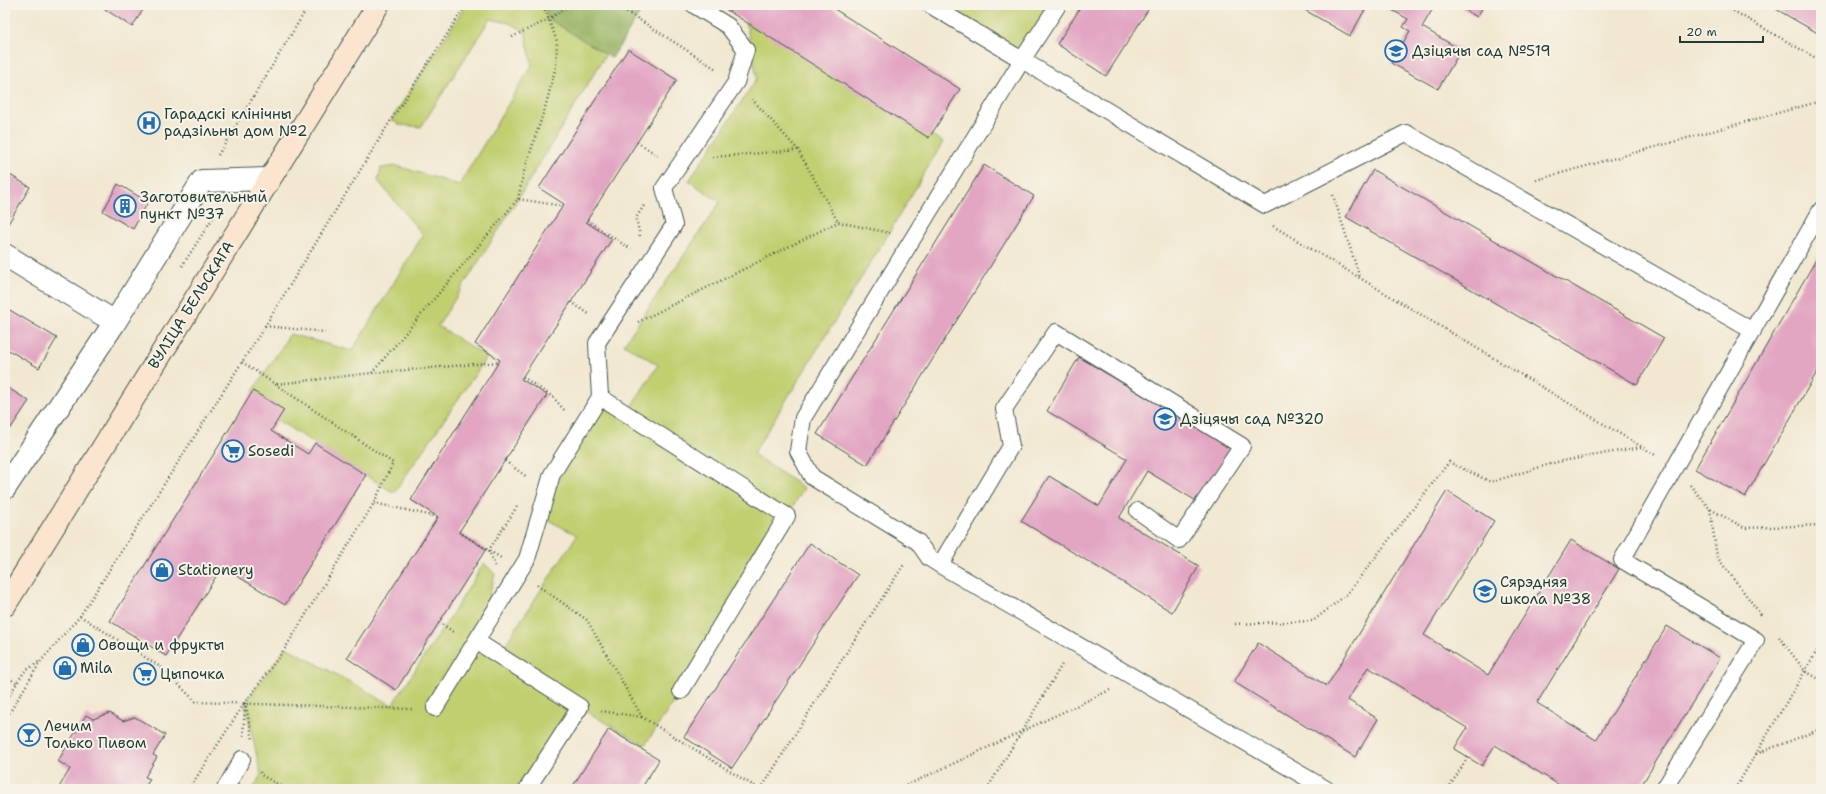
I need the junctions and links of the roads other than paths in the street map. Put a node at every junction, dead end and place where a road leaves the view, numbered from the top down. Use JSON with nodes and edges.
{"nodes":[{"id":1,"x":378,"y":5,"type":"edge"},
{"id":2,"x":694,"y":5,"type":"edge"},
{"id":3,"x":930,"y":5,"type":"edge"},
{"id":4,"x":1058,"y":5,"type":"edge"},
{"id":5,"x":1022,"y":60,"type":"junction"},
{"id":6,"x":269,"y":179,"type":"junction"},
{"id":7,"x":1821,"y":210,"type":"edge"},
{"id":8,"x":5,"y":255,"type":"edge"},
{"id":9,"x":115,"y":322,"type":"junction"},
{"id":10,"x":1753,"y":331,"type":"junction"},
{"id":11,"x":600,"y":397,"type":"junction"},
{"id":12,"x":5,"y":488,"type":"edge"},
{"id":13,"x":1138,"y":511,"type":"dead end"},
{"id":14,"x":940,"y":565,"type":"junction"},
{"id":15,"x":5,"y":605,"type":"edge"},
{"id":16,"x":476,"y":641,"type":"junction"},
{"id":17,"x":681,"y":691,"type":"dead end"},
{"id":18,"x":434,"y":708,"type":"road end"},
{"id":19,"x":242,"y":759,"type":"road end"},
{"id":20,"x":225,"y":789,"type":"edge"},
{"id":21,"x":527,"y":789,"type":"edge"},
{"id":22,"x":1326,"y":789,"type":"edge"},
{"id":23,"x":1664,"y":789,"type":"edge"}],
"edges":[{"from":1,"to":6,"type":"main road","name":"ВУЛІЦА БЕЛЬСКАГА"},
{"from":2,"to":11,"type":"lane"},
{"from":3,"to":5,"type":"lane"},
{"from":4,"to":5,"type":"lane"},
{"from":5,"to":10,"type":"lane"},
{"from":5,"to":14,"type":"lane"},
{"from":6,"to":9,"type":"street"},
{"from":6,"to":15,"type":"main road","name":"ВУЛІЦА БЕЛЬСКАГА"},
{"from":7,"to":10,"type":"lane"},
{"from":8,"to":9,"type":"street"},
{"from":9,"to":12,"type":"street"},
{"from":10,"to":23,"type":"lane"},
{"from":11,"to":16,"type":"lane"},
{"from":11,"to":17,"type":"lane"},
{"from":13,"to":14,"type":"lane"},
{"from":14,"to":22,"type":"lane"},
{"from":16,"to":18,"type":"lane"},
{"from":16,"to":21,"type":"lane"},
{"from":19,"to":20,"type":"lane"}]}
